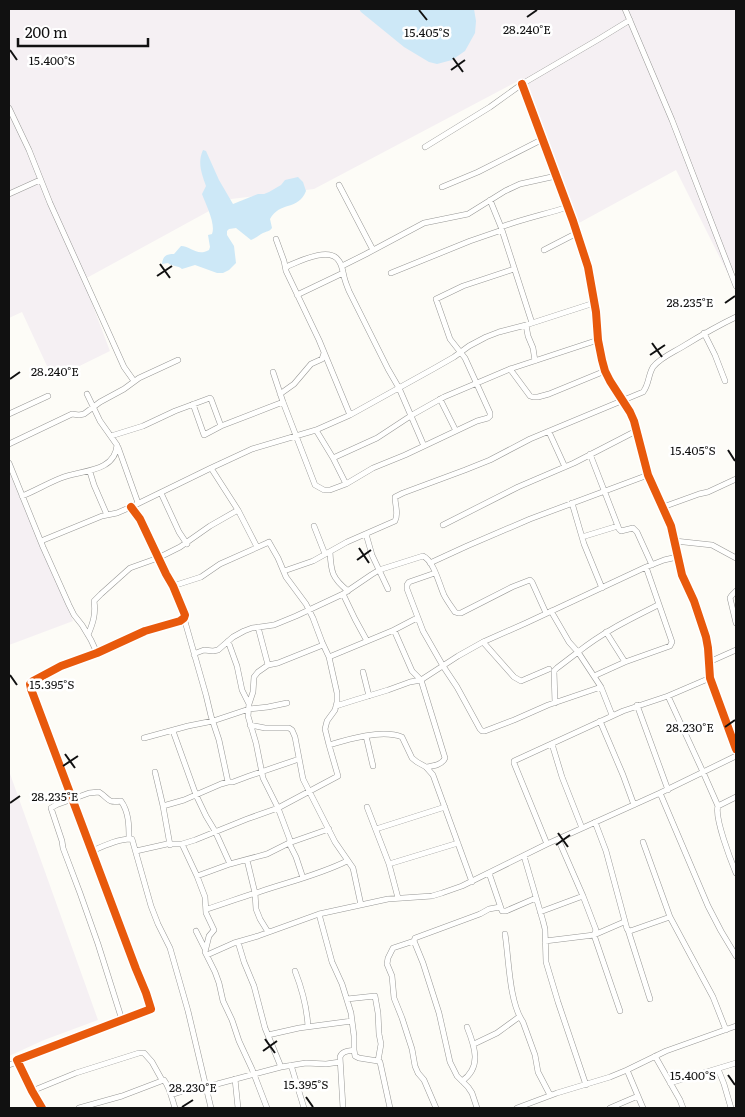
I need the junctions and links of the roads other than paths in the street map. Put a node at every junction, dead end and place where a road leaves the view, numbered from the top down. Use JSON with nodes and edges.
{"nodes":[{"id":1,"x":625,"y":9,"type":"edge"},
{"id":2,"x":630,"y":20,"type":"junction"},
{"id":3,"x":522,"y":84,"type":"junction"},
{"id":4,"x":9,"y":108,"type":"edge"},
{"id":5,"x":543,"y":139,"type":"junction"},
{"id":6,"x":425,"y":147,"type":"dead end"},
{"id":7,"x":556,"y":176,"type":"junction"},
{"id":8,"x":40,"y":180,"type":"junction"},
{"id":9,"x":339,"y":184,"type":"dead end"},
{"id":10,"x":442,"y":188,"type":"dead end"},
{"id":11,"x":9,"y":194,"type":"edge"},
{"id":12,"x":490,"y":200,"type":"junction"},
{"id":13,"x":568,"y":207,"type":"junction"},
{"id":14,"x":501,"y":229,"type":"junction"},
{"id":15,"x":577,"y":233,"type":"junction"},
{"id":16,"x":276,"y":239,"type":"dead end"},
{"id":17,"x":374,"y":250,"type":"junction"},
{"id":18,"x":544,"y":250,"type":"dead end"},
{"id":19,"x":342,"y":266,"type":"junction"},
{"id":20,"x":286,"y":268,"type":"junction"},
{"id":21,"x":514,"y":269,"type":"junction"},
{"id":22,"x":343,"y":273,"type":"junction"},
{"id":23,"x":392,"y":273,"type":"dead end"},
{"id":24,"x":736,"y":286,"type":"edge"},
{"id":25,"x":296,"y":295,"type":"junction"},
{"id":26,"x":594,"y":303,"type":"junction"},
{"id":27,"x":736,"y":316,"type":"edge"},
{"id":28,"x":529,"y":324,"type":"junction"},
{"id":29,"x":704,"y":333,"type":"junction"},
{"id":30,"x":598,"y":340,"type":"junction"},
{"id":31,"x":324,"y":352,"type":"junction"},
{"id":32,"x":461,"y":352,"type":"junction"},
{"id":33,"x":178,"y":360,"type":"dead end"},
{"id":34,"x":534,"y":361,"type":"junction"},
{"id":35,"x":510,"y":369,"type":"junction"},
{"id":36,"x":605,"y":371,"type":"junction"},
{"id":37,"x":272,"y":372,"type":"dead end"},
{"id":38,"x":134,"y":381,"type":"junction"},
{"id":39,"x":725,"y":382,"type":"dead end"},
{"id":40,"x":476,"y":383,"type":"junction"},
{"id":41,"x":399,"y":388,"type":"junction"},
{"id":42,"x":88,"y":394,"type":"dead end"},
{"id":43,"x":280,"y":394,"type":"junction"},
{"id":44,"x":48,"y":396,"type":"dead end"},
{"id":45,"x":440,"y":399,"type":"junction"},
{"id":46,"x":624,"y":400,"type":"junction"},
{"id":47,"x":283,"y":402,"type":"junction"},
{"id":48,"x":193,"y":404,"type":"junction"},
{"id":49,"x":94,"y":407,"type":"junction"},
{"id":50,"x":9,"y":414,"type":"edge"},
{"id":51,"x":350,"y":415,"type":"junction"},
{"id":52,"x":412,"y":415,"type":"junction"},
{"id":53,"x":221,"y":426,"type":"junction"},
{"id":54,"x":316,"y":430,"type":"junction"},
{"id":55,"x":456,"y":431,"type":"junction"},
{"id":56,"x":636,"y":431,"type":"junction"},
{"id":57,"x":549,"y":432,"type":"junction"},
{"id":58,"x":112,"y":436,"type":"junction"},
{"id":59,"x":296,"y":436,"type":"junction"},
{"id":60,"x":9,"y":444,"type":"edge"},
{"id":61,"x":424,"y":446,"type":"junction"},
{"id":62,"x":118,"y":447,"type":"junction"},
{"id":63,"x":590,"y":454,"type":"junction"},
{"id":64,"x":333,"y":458,"type":"junction"},
{"id":65,"x":9,"y":463,"type":"edge"},
{"id":66,"x":565,"y":467,"type":"junction"},
{"id":67,"x":211,"y":468,"type":"junction"},
{"id":68,"x":90,"y":472,"type":"junction"},
{"id":69,"x":648,"y":475,"type":"junction"},
{"id":70,"x":736,"y":479,"type":"edge"},
{"id":71,"x":346,"y":484,"type":"junction"},
{"id":72,"x":604,"y":492,"type":"junction"},
{"id":73,"x":160,"y":493,"type":"junction"},
{"id":74,"x":22,"y":496,"type":"junction"},
{"id":75,"x":138,"y":503,"type":"junction"},
{"id":76,"x":572,"y":503,"type":"junction"},
{"id":77,"x":131,"y":507,"type":"junction"},
{"id":78,"x":663,"y":507,"type":"junction"},
{"id":79,"x":238,"y":510,"type":"junction"},
{"id":80,"x":107,"y":515,"type":"junction"},
{"id":81,"x":443,"y":524,"type":"dead end"},
{"id":82,"x":314,"y":526,"type":"dead end"},
{"id":83,"x":618,"y":526,"type":"junction"},
{"id":84,"x":366,"y":534,"type":"junction"},
{"id":85,"x":582,"y":537,"type":"junction"},
{"id":86,"x":41,"y":541,"type":"junction"},
{"id":87,"x":675,"y":541,"type":"junction"},
{"id":88,"x":187,"y":544,"type":"junction"},
{"id":89,"x":258,"y":547,"type":"junction"},
{"id":90,"x":330,"y":552,"type":"junction"},
{"id":91,"x":325,"y":554,"type":"junction"},
{"id":92,"x":677,"y":557,"type":"junction"},
{"id":93,"x":158,"y":558,"type":"junction"},
{"id":94,"x":736,"y":558,"type":"edge"},
{"id":95,"x":430,"y":563,"type":"junction"},
{"id":96,"x":652,"y":565,"type":"junction"},
{"id":97,"x":646,"y":568,"type":"junction"},
{"id":98,"x":380,"y":570,"type":"junction"},
{"id":99,"x":284,"y":571,"type":"junction"},
{"id":100,"x":435,"y":573,"type":"junction"},
{"id":101,"x":173,"y":586,"type":"junction"},
{"id":102,"x":602,"y":588,"type":"junction"},
{"id":103,"x":388,"y":589,"type":"dead end"},
{"id":104,"x":736,"y":591,"type":"edge"},
{"id":105,"x":346,"y":592,"type":"junction"},
{"id":106,"x":658,"y":605,"type":"junction"},
{"id":107,"x":310,"y":611,"type":"junction"},
{"id":108,"x":548,"y":612,"type":"junction"},
{"id":109,"x":184,"y":618,"type":"junction"},
{"id":110,"x":417,"y":618,"type":"junction"},
{"id":111,"x":736,"y":623,"type":"edge"},
{"id":112,"x":258,"y":627,"type":"junction"},
{"id":113,"x":394,"y":630,"type":"junction"},
{"id":114,"x":606,"y":632,"type":"junction"},
{"id":115,"x":88,"y":635,"type":"junction"},
{"id":116,"x":228,"y":641,"type":"junction"},
{"id":117,"x":367,"y":641,"type":"junction"},
{"id":118,"x":483,"y":642,"type":"junction"},
{"id":119,"x":324,"y":645,"type":"junction"},
{"id":120,"x":736,"y":650,"type":"edge"},
{"id":121,"x":578,"y":652,"type":"junction"},
{"id":122,"x":97,"y":653,"type":"junction"},
{"id":123,"x":194,"y":654,"type":"junction"},
{"id":124,"x":329,"y":657,"type":"junction"},
{"id":125,"x":625,"y":662,"type":"junction"},
{"id":126,"x":709,"y":662,"type":"junction"},
{"id":127,"x":268,"y":665,"type":"junction"},
{"id":128,"x":443,"y":666,"type":"junction"},
{"id":129,"x":549,"y":669,"type":"dead end"},
{"id":130,"x":363,"y":672,"type":"dead end"},
{"id":131,"x":594,"y":676,"type":"junction"},
{"id":132,"x":710,"y":678,"type":"junction"},
{"id":133,"x":421,"y":680,"type":"junction"},
{"id":134,"x":601,"y":687,"type":"junction"},
{"id":135,"x":369,"y":696,"type":"junction"},
{"id":136,"x":668,"y":696,"type":"junction"},
{"id":137,"x":555,"y":703,"type":"junction"},
{"id":138,"x":288,"y":704,"type":"dead end"},
{"id":139,"x":637,"y":705,"type":"junction"},
{"id":140,"x":249,"y":706,"type":"junction"},
{"id":141,"x":336,"y":706,"type":"junction"},
{"id":142,"x":612,"y":715,"type":"junction"},
{"id":143,"x":213,"y":721,"type":"junction"},
{"id":144,"x":600,"y":721,"type":"junction"},
{"id":145,"x":250,"y":725,"type":"junction"},
{"id":146,"x":173,"y":731,"type":"junction"},
{"id":147,"x":366,"y":736,"type":"junction"},
{"id":148,"x":144,"y":738,"type":"dead end"},
{"id":149,"x":552,"y":744,"type":"junction"},
{"id":150,"x":329,"y":746,"type":"junction"},
{"id":151,"x":736,"y":749,"type":"edge"},
{"id":152,"x":736,"y":756,"type":"edge"},
{"id":153,"x":299,"y":759,"type":"junction"},
{"id":154,"x":373,"y":766,"type":"dead end"},
{"id":155,"x":426,"y":767,"type":"junction"},
{"id":156,"x":262,"y":771,"type":"junction"},
{"id":157,"x":155,"y":772,"type":"dead end"},
{"id":158,"x":703,"y":772,"type":"junction"},
{"id":159,"x":228,"y":782,"type":"junction"},
{"id":160,"x":668,"y":790,"type":"junction"},
{"id":161,"x":309,"y":792,"type":"junction"},
{"id":162,"x":660,"y":793,"type":"junction"},
{"id":163,"x":196,"y":794,"type":"junction"},
{"id":164,"x":736,"y":797,"type":"edge"},
{"id":165,"x":72,"y":799,"type":"junction"},
{"id":166,"x":634,"y":805,"type":"junction"},
{"id":167,"x":163,"y":806,"type":"junction"},
{"id":168,"x":718,"y":806,"type":"junction"},
{"id":169,"x":445,"y":807,"type":"junction"},
{"id":170,"x":278,"y":808,"type":"junction"},
{"id":171,"x":367,"y":808,"type":"dead end"},
{"id":172,"x":595,"y":822,"type":"junction"},
{"id":173,"x":582,"y":828,"type":"junction"},
{"id":174,"x":329,"y":829,"type":"junction"},
{"id":175,"x":376,"y":829,"type":"junction"},
{"id":176,"x":215,"y":831,"type":"junction"},
{"id":177,"x":129,"y":839,"type":"junction"},
{"id":178,"x":559,"y":841,"type":"dead end"},
{"id":179,"x":643,"y":842,"type":"dead end"},
{"id":180,"x":289,"y":843,"type":"junction"},
{"id":181,"x":458,"y":843,"type":"junction"},
{"id":182,"x":170,"y":844,"type":"junction"},
{"id":183,"x":182,"y":844,"type":"junction"},
{"id":184,"x":547,"y":844,"type":"junction"},
{"id":185,"x":92,"y":851,"type":"junction"},
{"id":186,"x":136,"y":851,"type":"junction"},
{"id":187,"x":524,"y":856,"type":"junction"},
{"id":188,"x":247,"y":860,"type":"junction"},
{"id":189,"x":347,"y":861,"type":"junction"},
{"id":190,"x":230,"y":864,"type":"junction"},
{"id":191,"x":389,"y":864,"type":"junction"},
{"id":192,"x":489,"y":873,"type":"junction"},
{"id":193,"x":736,"y":874,"type":"edge"},
{"id":194,"x":197,"y":876,"type":"junction"},
{"id":195,"x":303,"y":878,"type":"junction"},
{"id":196,"x":472,"y":882,"type":"junction"},
{"id":197,"x":255,"y":893,"type":"junction"},
{"id":198,"x":583,"y":896,"type":"junction"},
{"id":199,"x":398,"y":898,"type":"junction"},
{"id":200,"x":536,"y":898,"type":"junction"},
{"id":201,"x":361,"y":905,"type":"junction"},
{"id":202,"x":500,"y":907,"type":"junction"},
{"id":203,"x":207,"y":909,"type":"junction"},
{"id":204,"x":540,"y":912,"type":"junction"},
{"id":205,"x":320,"y":914,"type":"junction"},
{"id":206,"x":670,"y":917,"type":"junction"},
{"id":207,"x":624,"y":922,"type":"junction"},
{"id":208,"x":628,"y":930,"type":"junction"},
{"id":209,"x":196,"y":931,"type":"dead end"},
{"id":210,"x":268,"y":932,"type":"junction"},
{"id":211,"x":506,"y":934,"type":"dead end"},
{"id":212,"x":594,"y":935,"type":"junction"},
{"id":213,"x":414,"y":941,"type":"junction"},
{"id":214,"x":545,"y":941,"type":"junction"},
{"id":215,"x":238,"y":942,"type":"junction"},
{"id":216,"x":206,"y":952,"type":"junction"},
{"id":217,"x":736,"y":956,"type":"edge"},
{"id":218,"x":295,"y":971,"type":"dead end"},
{"id":219,"x":347,"y":999,"type":"junction"},
{"id":220,"x":650,"y":999,"type":"dead end"},
{"id":221,"x":620,"y":1011,"type":"dead end"},
{"id":222,"x":122,"y":1020,"type":"junction"},
{"id":223,"x":522,"y":1020,"type":"junction"},
{"id":224,"x":352,"y":1021,"type":"junction"},
{"id":225,"x":736,"y":1026,"type":"edge"},
{"id":226,"x":308,"y":1027,"type":"junction"},
{"id":227,"x":467,"y":1028,"type":"dead end"},
{"id":228,"x":726,"y":1030,"type":"junction"},
{"id":229,"x":268,"y":1034,"type":"junction"},
{"id":230,"x":474,"y":1044,"type":"junction"},
{"id":231,"x":354,"y":1050,"type":"junction"},
{"id":232,"x":655,"y":1056,"type":"junction"},
{"id":233,"x":378,"y":1061,"type":"junction"},
{"id":234,"x":17,"y":1062,"type":"junction"},
{"id":235,"x":340,"y":1062,"type":"junction"},
{"id":236,"x":736,"y":1063,"type":"edge"},
{"id":237,"x":9,"y":1065,"type":"edge"},
{"id":238,"x":291,"y":1065,"type":"junction"},
{"id":239,"x":281,"y":1067,"type":"junction"},
{"id":240,"x":718,"y":1069,"type":"junction"},
{"id":241,"x":627,"y":1070,"type":"junction"},
{"id":242,"x":254,"y":1073,"type":"junction"},
{"id":243,"x":235,"y":1079,"type":"junction"},
{"id":244,"x":162,"y":1080,"type":"junction"},
{"id":245,"x":462,"y":1081,"type":"junction"},
{"id":246,"x":670,"y":1083,"type":"junction"},
{"id":247,"x":586,"y":1084,"type":"junction"},
{"id":248,"x":206,"y":1087,"type":"junction"},
{"id":249,"x":32,"y":1091,"type":"junction"},
{"id":250,"x":550,"y":1095,"type":"junction"},
{"id":251,"x":171,"y":1096,"type":"junction"},
{"id":252,"x":638,"y":1096,"type":"junction"},
{"id":253,"x":42,"y":1108,"type":"edge"},
{"id":254,"x":79,"y":1108,"type":"edge"},
{"id":255,"x":175,"y":1108,"type":"edge"},
{"id":256,"x":211,"y":1108,"type":"edge"},
{"id":257,"x":238,"y":1108,"type":"edge"},
{"id":258,"x":267,"y":1108,"type":"edge"},
{"id":259,"x":304,"y":1108,"type":"edge"},
{"id":260,"x":343,"y":1108,"type":"edge"},
{"id":261,"x":390,"y":1108,"type":"edge"},
{"id":262,"x":436,"y":1108,"type":"edge"},
{"id":263,"x":477,"y":1108,"type":"edge"},
{"id":264,"x":516,"y":1108,"type":"edge"},
{"id":265,"x":610,"y":1108,"type":"edge"},
{"id":266,"x":643,"y":1108,"type":"edge"},
{"id":267,"x":683,"y":1108,"type":"edge"},
{"id":268,"x":731,"y":1108,"type":"edge"}],
"edges":[{"from":1,"to":2,"type":"street"},
{"from":2,"to":3,"type":"street"},
{"from":2,"to":24,"type":"street"},
{"from":3,"to":5,"type":"street"},
{"from":3,"to":6,"type":"street"},
{"from":4,"to":8,"type":"street"},
{"from":5,"to":7,"type":"street"},
{"from":5,"to":10,"type":"street"},
{"from":7,"to":12,"type":"street"},
{"from":7,"to":13,"type":"street"},
{"from":8,"to":11,"type":"street"},
{"from":8,"to":38,"type":"street"},
{"from":9,"to":17,"type":"street"},
{"from":12,"to":14,"type":"street"},
{"from":12,"to":17,"type":"street"},
{"from":13,"to":14,"type":"street"},
{"from":13,"to":15,"type":"street"},
{"from":14,"to":21,"type":"street"},
{"from":14,"to":23,"type":"street"},
{"from":15,"to":18,"type":"street"},
{"from":15,"to":26,"type":"street"},
{"from":16,"to":20,"type":"street"},
{"from":17,"to":19,"type":"street"},
{"from":19,"to":20,"type":"street"},
{"from":19,"to":22,"type":"street"},
{"from":20,"to":25,"type":"street"},
{"from":21,"to":28,"type":"street"},
{"from":21,"to":32,"type":"street"},
{"from":22,"to":25,"type":"street"},
{"from":22,"to":41,"type":"street"},
{"from":25,"to":31,"type":"street"},
{"from":26,"to":28,"type":"street"},
{"from":26,"to":30,"type":"street"},
{"from":27,"to":29,"type":"street"},
{"from":28,"to":32,"type":"street"},
{"from":28,"to":34,"type":"street"},
{"from":29,"to":39,"type":"street"},
{"from":29,"to":46,"type":"street"},
{"from":30,"to":34,"type":"street"},
{"from":30,"to":36,"type":"street"},
{"from":31,"to":43,"type":"street"},
{"from":31,"to":51,"type":"street"},
{"from":32,"to":40,"type":"street"},
{"from":32,"to":41,"type":"street"},
{"from":33,"to":38,"type":"street"},
{"from":34,"to":35,"type":"street"},
{"from":35,"to":36,"type":"street"},
{"from":35,"to":40,"type":"street"},
{"from":36,"to":46,"type":"street"},
{"from":37,"to":43,"type":"street"},
{"from":38,"to":49,"type":"street"},
{"from":40,"to":45,"type":"street"},
{"from":40,"to":55,"type":"street"},
{"from":41,"to":51,"type":"street"},
{"from":41,"to":52,"type":"street"},
{"from":42,"to":49,"type":"street"},
{"from":43,"to":47,"type":"street"},
{"from":44,"to":50,"type":"street"},
{"from":45,"to":52,"type":"street"},
{"from":45,"to":55,"type":"street"},
{"from":46,"to":56,"type":"street"},
{"from":46,"to":57,"type":"street"},
{"from":47,"to":53,"type":"street"},
{"from":47,"to":59,"type":"street"},
{"from":48,"to":53,"type":"street"},
{"from":48,"to":53,"type":"street"},
{"from":48,"to":58,"type":"street"},
{"from":49,"to":58,"type":"street"},
{"from":49,"to":60,"type":"street"},
{"from":51,"to":54,"type":"street"},
{"from":52,"to":61,"type":"street"},
{"from":52,"to":64,"type":"street"},
{"from":54,"to":59,"type":"street"},
{"from":54,"to":64,"type":"street"},
{"from":55,"to":61,"type":"street"},
{"from":56,"to":63,"type":"street"},
{"from":56,"to":69,"type":"street"},
{"from":57,"to":66,"type":"street"},
{"from":57,"to":84,"type":"street"},
{"from":58,"to":62,"type":"street"},
{"from":59,"to":67,"type":"street"},
{"from":59,"to":71,"type":"street"},
{"from":61,"to":71,"type":"street"},
{"from":62,"to":68,"type":"street"},
{"from":62,"to":75,"type":"street"},
{"from":63,"to":66,"type":"street"},
{"from":63,"to":72,"type":"street"},
{"from":64,"to":71,"type":"street"},
{"from":65,"to":74,"type":"street"},
{"from":66,"to":81,"type":"street"},
{"from":67,"to":73,"type":"street"},
{"from":67,"to":79,"type":"street"},
{"from":68,"to":74,"type":"street"},
{"from":68,"to":80,"type":"street"},
{"from":69,"to":72,"type":"street"},
{"from":69,"to":78,"type":"street"},
{"from":70,"to":78,"type":"street"},
{"from":72,"to":76,"type":"street"},
{"from":72,"to":83,"type":"street"},
{"from":73,"to":75,"type":"street"},
{"from":73,"to":88,"type":"street"},
{"from":74,"to":86,"type":"street"},
{"from":75,"to":77,"type":"street"},
{"from":76,"to":85,"type":"street"},
{"from":76,"to":95,"type":"street"},
{"from":77,"to":80,"type":"street"},
{"from":77,"to":93,"type":"street"},
{"from":78,"to":87,"type":"street"},
{"from":79,"to":88,"type":"street"},
{"from":79,"to":89,"type":"street"},
{"from":80,"to":86,"type":"street"},
{"from":82,"to":91,"type":"street"},
{"from":83,"to":85,"type":"street"},
{"from":83,"to":96,"type":"street"},
{"from":84,"to":90,"type":"street"},
{"from":84,"to":98,"type":"street"},
{"from":85,"to":102,"type":"street"},
{"from":86,"to":115,"type":"street"},
{"from":87,"to":92,"type":"street"},
{"from":87,"to":94,"type":"street"},
{"from":88,"to":93,"type":"street"},
{"from":89,"to":99,"type":"street"},
{"from":89,"to":101,"type":"street"},
{"from":90,"to":91,"type":"street"},
{"from":90,"to":105,"type":"street"},
{"from":91,"to":99,"type":"street"},
{"from":92,"to":96,"type":"street"},
{"from":92,"to":126,"type":"street"},
{"from":93,"to":101,"type":"street"},
{"from":93,"to":115,"type":"street"},
{"from":95,"to":98,"type":"street"},
{"from":95,"to":100,"type":"street"},
{"from":96,"to":97,"type":"street"},
{"from":97,"to":102,"type":"street"},
{"from":97,"to":106,"type":"street"},
{"from":98,"to":103,"type":"street"},
{"from":98,"to":105,"type":"street"},
{"from":99,"to":107,"type":"street"},
{"from":100,"to":108,"type":"street"},
{"from":100,"to":110,"type":"street"},
{"from":101,"to":109,"type":"street"},
{"from":102,"to":108,"type":"street"},
{"from":104,"to":111,"type":"street"},
{"from":105,"to":107,"type":"street"},
{"from":105,"to":117,"type":"street"},
{"from":106,"to":114,"type":"street"},
{"from":106,"to":125,"type":"street"},
{"from":107,"to":112,"type":"street"},
{"from":107,"to":119,"type":"street"},
{"from":108,"to":118,"type":"street"},
{"from":108,"to":121,"type":"street"},
{"from":109,"to":122,"type":"street"},
{"from":109,"to":123,"type":"street"},
{"from":110,"to":113,"type":"street"},
{"from":110,"to":128,"type":"street"},
{"from":112,"to":116,"type":"street"},
{"from":112,"to":127,"type":"street"},
{"from":113,"to":117,"type":"street"},
{"from":113,"to":133,"type":"street"},
{"from":114,"to":121,"type":"street"},
{"from":114,"to":125,"type":"street"},
{"from":115,"to":122,"type":"street"},
{"from":116,"to":123,"type":"street"},
{"from":116,"to":140,"type":"street"},
{"from":117,"to":124,"type":"street"},
{"from":118,"to":128,"type":"street"},
{"from":118,"to":129,"type":"street"},
{"from":119,"to":124,"type":"street"},
{"from":119,"to":127,"type":"street"},
{"from":120,"to":126,"type":"street"},
{"from":121,"to":131,"type":"street"},
{"from":121,"to":137,"type":"street"},
{"from":122,"to":165,"type":"street"},
{"from":123,"to":143,"type":"street"},
{"from":124,"to":141,"type":"street"},
{"from":125,"to":131,"type":"street"},
{"from":126,"to":132,"type":"street"},
{"from":127,"to":140,"type":"street"},
{"from":128,"to":133,"type":"street"},
{"from":128,"to":137,"type":"street"},
{"from":130,"to":135,"type":"street"},
{"from":131,"to":134,"type":"street"},
{"from":132,"to":136,"type":"street"},
{"from":132,"to":151,"type":"street"},
{"from":133,"to":135,"type":"street"},
{"from":133,"to":155,"type":"street"},
{"from":134,"to":137,"type":"street"},
{"from":134,"to":142,"type":"street"},
{"from":135,"to":141,"type":"street"},
{"from":136,"to":139,"type":"street"},
{"from":136,"to":158,"type":"street"},
{"from":138,"to":140,"type":"street"},
{"from":139,"to":142,"type":"street"},
{"from":139,"to":160,"type":"street"},
{"from":140,"to":143,"type":"street"},
{"from":140,"to":145,"type":"street"},
{"from":141,"to":150,"type":"street"},
{"from":142,"to":144,"type":"street"},
{"from":143,"to":146,"type":"street"},
{"from":143,"to":159,"type":"street"},
{"from":144,"to":149,"type":"street"},
{"from":144,"to":166,"type":"street"},
{"from":145,"to":153,"type":"street"},
{"from":145,"to":156,"type":"street"},
{"from":146,"to":148,"type":"street"},
{"from":146,"to":163,"type":"street"},
{"from":147,"to":150,"type":"street"},
{"from":147,"to":154,"type":"street"},
{"from":147,"to":155,"type":"street"},
{"from":149,"to":173,"type":"street"},
{"from":149,"to":184,"type":"street"},
{"from":150,"to":161,"type":"street"},
{"from":152,"to":158,"type":"street"},
{"from":153,"to":156,"type":"street"},
{"from":153,"to":161,"type":"street"},
{"from":155,"to":169,"type":"street"},
{"from":156,"to":159,"type":"street"},
{"from":156,"to":170,"type":"street"},
{"from":157,"to":167,"type":"street"},
{"from":158,"to":160,"type":"street"},
{"from":158,"to":168,"type":"street"},
{"from":159,"to":163,"type":"street"},
{"from":160,"to":162,"type":"street"},
{"from":161,"to":170,"type":"street"},
{"from":161,"to":174,"type":"street"},
{"from":162,"to":166,"type":"street"},
{"from":162,"to":217,"type":"street"},
{"from":163,"to":167,"type":"street"},
{"from":163,"to":176,"type":"street"},
{"from":164,"to":168,"type":"street"},
{"from":165,"to":177,"type":"street"},
{"from":165,"to":185,"type":"street"},
{"from":165,"to":222,"type":"street"},
{"from":166,"to":172,"type":"street"},
{"from":167,"to":182,"type":"street"},
{"from":168,"to":193,"type":"street"},
{"from":169,"to":175,"type":"street"},
{"from":169,"to":181,"type":"street"},
{"from":170,"to":176,"type":"street"},
{"from":170,"to":180,"type":"street"},
{"from":171,"to":175,"type":"street"},
{"from":172,"to":173,"type":"street"},
{"from":172,"to":207,"type":"street"},
{"from":173,"to":184,"type":"street"},
{"from":174,"to":180,"type":"street"},
{"from":174,"to":189,"type":"street"},
{"from":175,"to":191,"type":"street"},
{"from":176,"to":183,"type":"street"},
{"from":176,"to":190,"type":"street"},
{"from":177,"to":185,"type":"street"},
{"from":177,"to":186,"type":"street"},
{"from":178,"to":198,"type":"street"},
{"from":179,"to":206,"type":"street"},
{"from":180,"to":188,"type":"street"},
{"from":180,"to":195,"type":"street"},
{"from":181,"to":191,"type":"street"},
{"from":181,"to":196,"type":"street"},
{"from":182,"to":183,"type":"street"},
{"from":182,"to":186,"type":"street"},
{"from":183,"to":194,"type":"street"},
{"from":184,"to":187,"type":"street"},
{"from":185,"to":222,"type":"street"},
{"from":186,"to":248,"type":"street"},
{"from":187,"to":192,"type":"street"},
{"from":187,"to":200,"type":"street"},
{"from":188,"to":190,"type":"street"},
{"from":188,"to":197,"type":"street"},
{"from":189,"to":195,"type":"street"},
{"from":189,"to":201,"type":"street"},
{"from":190,"to":194,"type":"street"},
{"from":191,"to":199,"type":"street"},
{"from":192,"to":196,"type":"street"},
{"from":192,"to":202,"type":"street"},
{"from":194,"to":203,"type":"street"},
{"from":195,"to":197,"type":"street"},
{"from":196,"to":199,"type":"street"},
{"from":197,"to":203,"type":"street"},
{"from":197,"to":210,"type":"street"},
{"from":198,"to":204,"type":"street"},
{"from":198,"to":212,"type":"street"},
{"from":199,"to":201,"type":"street"},
{"from":200,"to":202,"type":"street"},
{"from":200,"to":204,"type":"street"},
{"from":201,"to":205,"type":"street"},
{"from":202,"to":213,"type":"street"},
{"from":203,"to":216,"type":"street"},
{"from":204,"to":214,"type":"street"},
{"from":205,"to":210,"type":"street"},
{"from":205,"to":219,"type":"street"},
{"from":206,"to":208,"type":"street"},
{"from":206,"to":228,"type":"street"},
{"from":207,"to":208,"type":"street"},
{"from":207,"to":212,"type":"street"},
{"from":208,"to":220,"type":"street"},
{"from":209,"to":216,"type":"street"},
{"from":210,"to":215,"type":"street"},
{"from":211,"to":223,"type":"street"},
{"from":212,"to":214,"type":"street"},
{"from":212,"to":221,"type":"street"},
{"from":213,"to":245,"type":"street"},
{"from":213,"to":262,"type":"street"},
{"from":214,"to":247,"type":"street"},
{"from":215,"to":216,"type":"street"},
{"from":215,"to":229,"type":"street"},
{"from":216,"to":242,"type":"street"},
{"from":218,"to":226,"type":"street"},
{"from":219,"to":224,"type":"street"},
{"from":219,"to":233,"type":"street"},
{"from":222,"to":234,"type":"street"},
{"from":223,"to":230,"type":"street"},
{"from":223,"to":250,"type":"street"},
{"from":224,"to":226,"type":"street"},
{"from":224,"to":231,"type":"street"},
{"from":225,"to":228,"type":"street"},
{"from":226,"to":229,"type":"street"},
{"from":227,"to":230,"type":"street"},
{"from":228,"to":232,"type":"street"},
{"from":229,"to":239,"type":"street"},
{"from":230,"to":245,"type":"street"},
{"from":231,"to":233,"type":"street"},
{"from":231,"to":235,"type":"street"},
{"from":232,"to":241,"type":"street"},
{"from":232,"to":246,"type":"street"},
{"from":233,"to":261,"type":"street"},
{"from":234,"to":237,"type":"street"},
{"from":234,"to":249,"type":"street"},
{"from":235,"to":238,"type":"street"},
{"from":235,"to":260,"type":"street"},
{"from":236,"to":240,"type":"street"},
{"from":238,"to":239,"type":"street"},
{"from":238,"to":259,"type":"street"},
{"from":239,"to":242,"type":"street"},
{"from":240,"to":246,"type":"street"},
{"from":240,"to":268,"type":"street"},
{"from":241,"to":247,"type":"street"},
{"from":241,"to":252,"type":"street"},
{"from":242,"to":243,"type":"street"},
{"from":242,"to":258,"type":"street"},
{"from":243,"to":248,"type":"street"},
{"from":243,"to":257,"type":"street"},
{"from":244,"to":249,"type":"street"},
{"from":244,"to":251,"type":"street"},
{"from":244,"to":254,"type":"street"},
{"from":245,"to":263,"type":"street"},
{"from":246,"to":267,"type":"street"},
{"from":247,"to":250,"type":"street"},
{"from":248,"to":251,"type":"street"},
{"from":248,"to":256,"type":"street"},
{"from":249,"to":253,"type":"street"},
{"from":250,"to":264,"type":"street"},
{"from":251,"to":255,"type":"street"},
{"from":252,"to":265,"type":"street"},
{"from":252,"to":266,"type":"street"}]}
